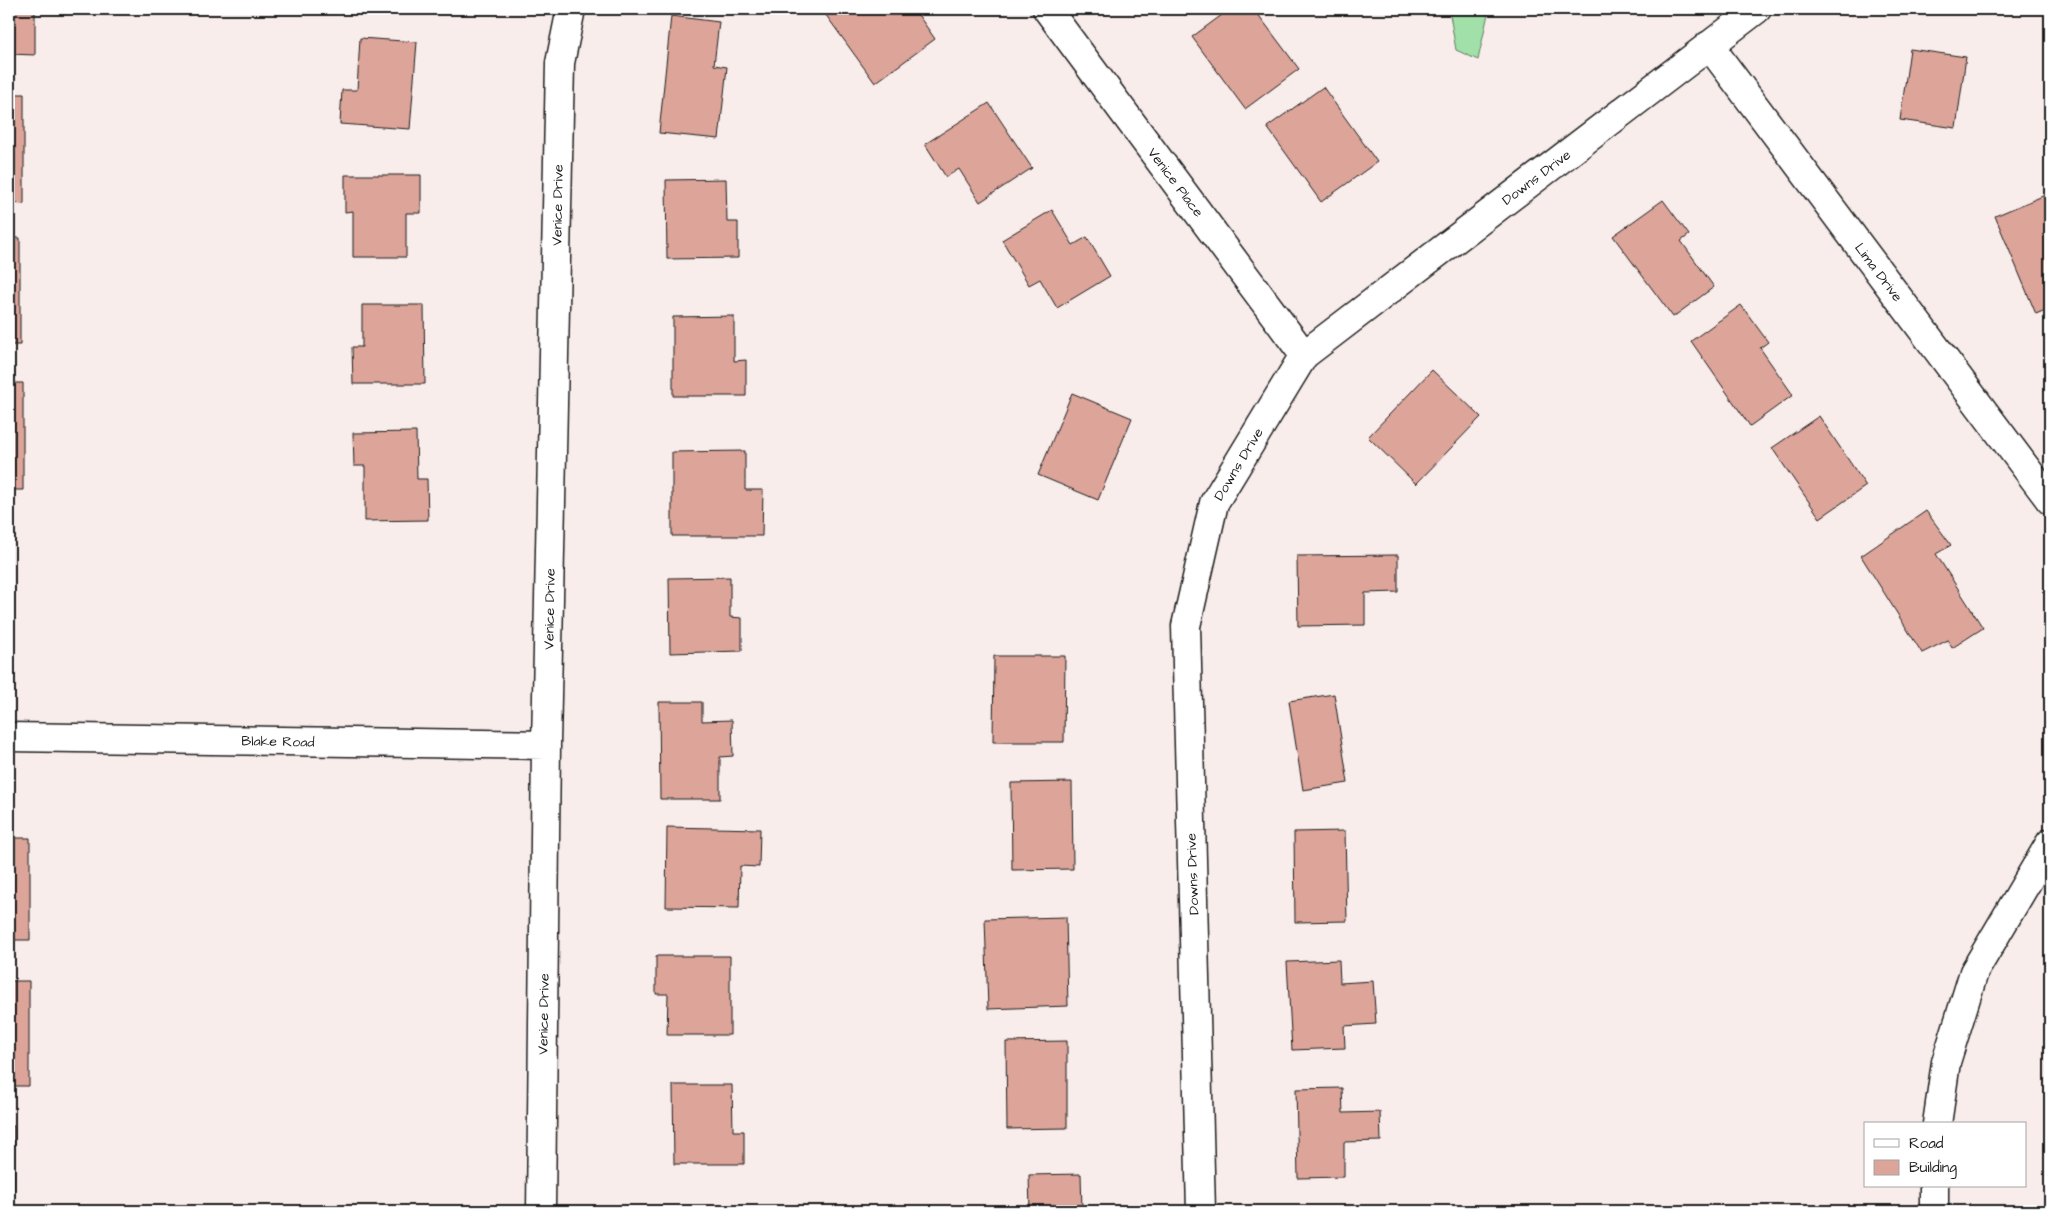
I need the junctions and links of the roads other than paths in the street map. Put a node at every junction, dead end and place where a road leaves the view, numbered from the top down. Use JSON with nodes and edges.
{"nodes":[{"id":1,"x":571,"y":9,"type":"edge"},
{"id":2,"x":1047,"y":9,"type":"edge"},
{"id":3,"x":1757,"y":9,"type":"edge"},
{"id":4,"x":1709,"y":45,"type":"junction"},
{"id":5,"x":1304,"y":355,"type":"junction"},
{"id":6,"x":2050,"y":500,"type":"edge"},
{"id":7,"x":9,"y":738,"type":"edge"},
{"id":8,"x":546,"y":745,"type":"junction"},
{"id":9,"x":2050,"y":843,"type":"edge"},
{"id":10,"x":1937,"y":1122,"type":"edge"},
{"id":11,"x":1934,"y":1188,"type":"edge"},
{"id":12,"x":541,"y":1211,"type":"edge"},
{"id":13,"x":1201,"y":1211,"type":"edge"},
{"id":14,"x":1934,"y":1211,"type":"edge"}],
"edges":[{"from":1,"to":8,"type":"street","name":"Venice Drive"},
{"from":2,"to":5,"type":"street","name":"Venice Place"},
{"from":3,"to":4,"type":"street","name":"Downs Drive"},
{"from":4,"to":5,"type":"street","name":"Downs Drive"},
{"from":4,"to":6,"type":"street","name":"Lima Drive"},
{"from":5,"to":13,"type":"street","name":"Downs Drive"},
{"from":7,"to":8,"type":"street","name":"Blake Road"},
{"from":8,"to":12,"type":"street","name":"Venice Drive"},
{"from":9,"to":10,"type":"street"},
{"from":11,"to":14,"type":"street"}]}
